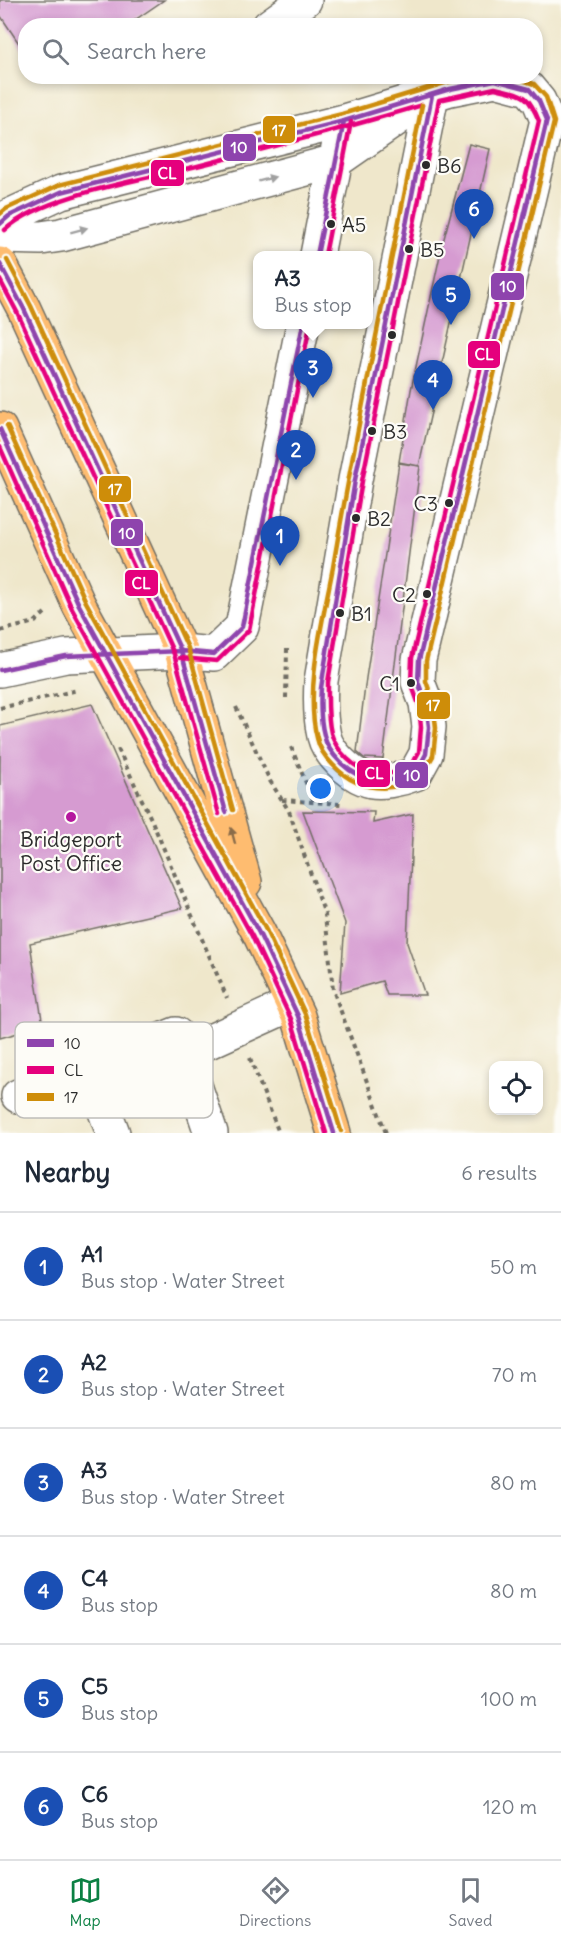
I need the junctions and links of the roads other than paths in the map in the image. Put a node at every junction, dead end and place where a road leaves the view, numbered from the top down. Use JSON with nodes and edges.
{"nodes":[{"id":1,"x":305,"y":0,"type":"edge"},
{"id":2,"x":280,"y":18,"type":"edge"},
{"id":3,"x":478,"y":84,"type":"edge"},
{"id":4,"x":510,"y":84,"type":"edge"},
{"id":5,"x":432,"y":95,"type":"junction"},
{"id":6,"x":344,"y":120,"type":"junction"},
{"id":7,"x":336,"y":161,"type":"junction"},
{"id":8,"x":0,"y":224,"type":"edge"},
{"id":9,"x":0,"y":237,"type":"edge"},
{"id":10,"x":318,"y":251,"type":"edge"},
{"id":11,"x":0,"y":264,"type":"edge"},
{"id":12,"x":302,"y":329,"type":"edge"},
{"id":13,"x":0,"y":429,"type":"edge"},
{"id":14,"x":182,"y":651,"type":"junction"},
{"id":15,"x":105,"y":654,"type":"junction"},
{"id":16,"x":0,"y":670,"type":"edge"},
{"id":17,"x":259,"y":933,"type":"junction"},
{"id":18,"x":292,"y":1004,"type":"junction"},
{"id":19,"x":213,"y":1040,"type":"edge"},
{"id":20,"x":107,"y":1118,"type":"edge"},
{"id":21,"x":206,"y":1118,"type":"edge"},
{"id":22,"x":113,"y":1133,"type":"edge"},
{"id":23,"x":211,"y":1133,"type":"edge"},
{"id":24,"x":333,"y":1133,"type":"edge"}],
"edges":[{"from":1,"to":2,"type":"street"},
{"from":3,"to":5,"type":"street"},
{"from":4,"to":5,"type":"street"},
{"from":5,"to":6,"type":"street"},
{"from":5,"to":7,"type":"street"},
{"from":6,"to":7,"type":"street"},
{"from":6,"to":8,"type":"street"},
{"from":9,"to":7,"type":"street","one_way":true},
{"from":7,"to":10,"type":"street"},
{"from":11,"to":14,"type":"main road"},
{"from":12,"to":14,"type":"street"},
{"from":13,"to":15,"type":"main road"},
{"from":14,"to":15,"type":"street"},
{"from":17,"to":14,"type":"main road","one_way":true},
{"from":15,"to":16,"type":"street"},
{"from":15,"to":17,"type":"main road"},
{"from":17,"to":18,"type":"main road"},
{"from":18,"to":19,"type":"street"},
{"from":18,"to":24,"type":"main road"},
{"from":20,"to":22,"type":"street"},
{"from":21,"to":23,"type":"street"}]}
